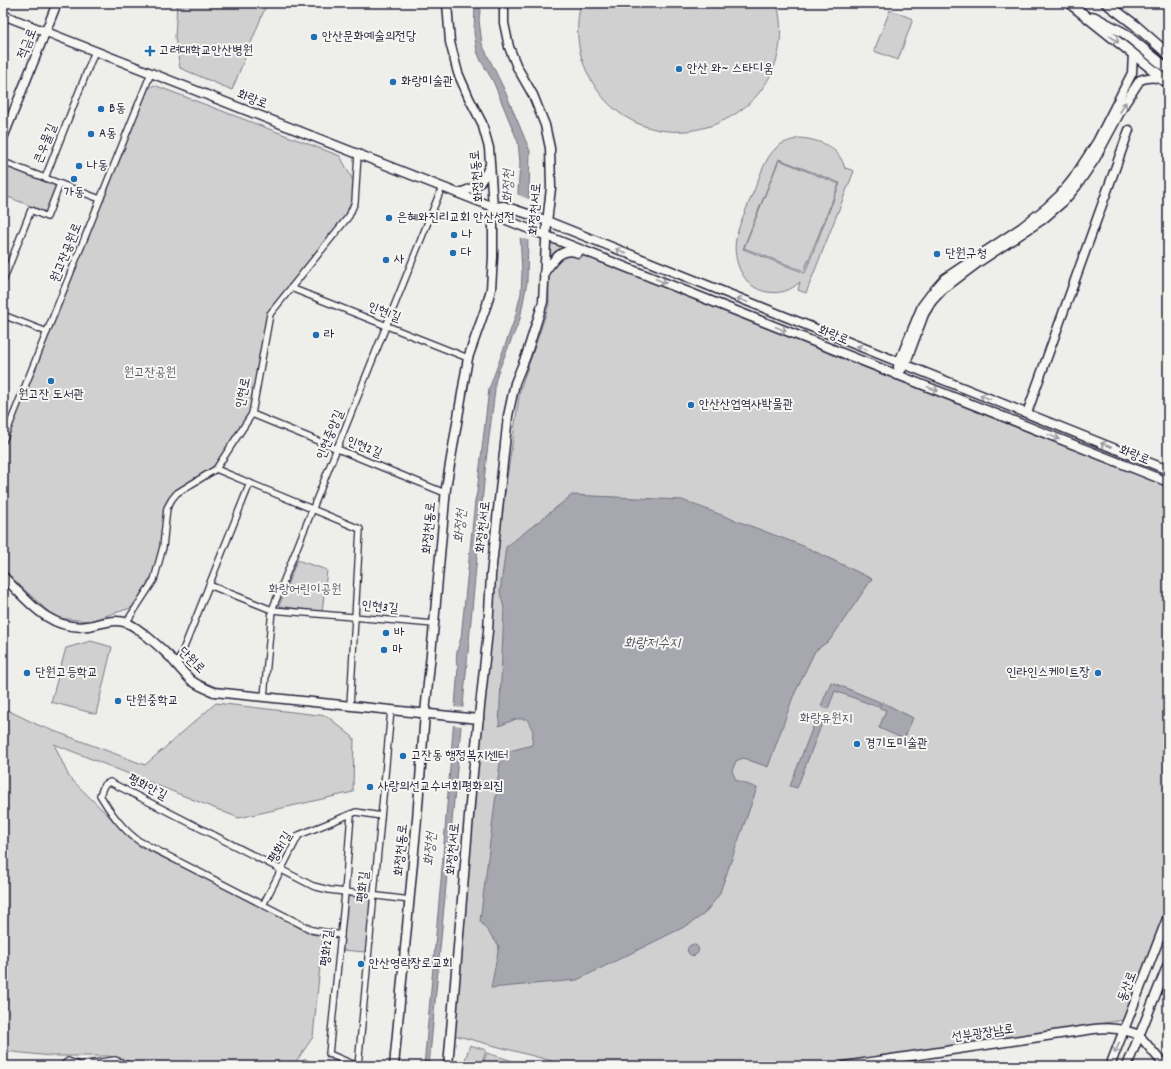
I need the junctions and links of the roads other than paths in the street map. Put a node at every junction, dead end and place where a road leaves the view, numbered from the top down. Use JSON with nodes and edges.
{"nodes":[{"id":1,"x":57,"y":3,"type":"edge"},
{"id":2,"x":447,"y":3,"type":"edge"},
{"id":3,"x":504,"y":3,"type":"edge"},
{"id":4,"x":1106,"y":3,"type":"edge"},
{"id":5,"x":1069,"y":5,"type":"edge"},
{"id":6,"x":3,"y":15,"type":"edge"},
{"id":7,"x":46,"y":32,"type":"junction"},
{"id":8,"x":95,"y":51,"type":"junction"},
{"id":9,"x":1166,"y":52,"type":"edge"},
{"id":10,"x":1133,"y":54,"type":"junction"},
{"id":11,"x":1168,"y":69,"type":"edge"},
{"id":12,"x":151,"y":73,"type":"junction"},
{"id":13,"x":1168,"y":84,"type":"edge"},
{"id":14,"x":1130,"y":130,"type":"dead end"},
{"id":15,"x":3,"y":138,"type":"edge"},
{"id":16,"x":358,"y":154,"type":"junction"},
{"id":17,"x":3,"y":162,"type":"edge"},
{"id":18,"x":490,"y":165,"type":"junction"},
{"id":19,"x":45,"y":178,"type":"junction"},
{"id":20,"x":60,"y":184,"type":"junction"},
{"id":21,"x":442,"y":187,"type":"junction"},
{"id":22,"x":459,"y":193,"type":"junction"},
{"id":23,"x":100,"y":199,"type":"junction"},
{"id":24,"x":493,"y":207,"type":"junction"},
{"id":25,"x":547,"y":222,"type":"junction"},
{"id":26,"x":546,"y":236,"type":"junction"},
{"id":27,"x":598,"y":256,"type":"junction"},
{"id":28,"x":544,"y":274,"type":"junction"},
{"id":29,"x":3,"y":281,"type":"edge"},
{"id":30,"x":291,"y":288,"type":"junction"},
{"id":31,"x":3,"y":315,"type":"edge"},
{"id":32,"x":386,"y":326,"type":"junction"},
{"id":33,"x":47,"y":332,"type":"junction"},
{"id":34,"x":468,"y":358,"type":"junction"},
{"id":35,"x":902,"y":363,"type":"junction"},
{"id":36,"x":897,"y":375,"type":"junction"},
{"id":37,"x":1027,"y":413,"type":"junction"},
{"id":38,"x":252,"y":414,"type":"junction"},
{"id":39,"x":3,"y":440,"type":"edge"},
{"id":40,"x":337,"y":449,"type":"junction"},
{"id":41,"x":216,"y":469,"type":"junction"},
{"id":42,"x":1168,"y":470,"type":"edge"},
{"id":43,"x":1168,"y":482,"type":"edge"},
{"id":44,"x":250,"y":483,"type":"junction"},
{"id":45,"x":445,"y":493,"type":"junction"},
{"id":46,"x":313,"y":510,"type":"junction"},
{"id":47,"x":3,"y":576,"type":"edge"},
{"id":48,"x":209,"y":585,"type":"junction"},
{"id":49,"x":272,"y":610,"type":"junction"},
{"id":50,"x":355,"y":617,"type":"junction"},
{"id":51,"x":126,"y":622,"type":"junction"},
{"id":52,"x":434,"y":624,"type":"junction"},
{"id":53,"x":177,"y":665,"type":"junction"},
{"id":54,"x":264,"y":697,"type":"junction"},
{"id":55,"x":350,"y":706,"type":"junction"},
{"id":56,"x":391,"y":710,"type":"junction"},
{"id":57,"x":425,"y":713,"type":"junction"},
{"id":58,"x":476,"y":718,"type":"junction"},
{"id":59,"x":351,"y":814,"type":"junction"},
{"id":60,"x":381,"y":816,"type":"junction"},
{"id":61,"x":281,"y":870,"type":"junction"},
{"id":62,"x":345,"y":893,"type":"junction"},
{"id":63,"x":375,"y":896,"type":"junction"},
{"id":64,"x":410,"y":900,"type":"junction"},
{"id":65,"x":263,"y":905,"type":"junction"},
{"id":66,"x":1168,"y":916,"type":"edge"},
{"id":67,"x":341,"y":934,"type":"junction"},
{"id":68,"x":1168,"y":964,"type":"edge"},
{"id":69,"x":1124,"y":1029,"type":"junction"},
{"id":70,"x":1139,"y":1035,"type":"junction"},
{"id":71,"x":62,"y":1066,"type":"edge"},
{"id":72,"x":131,"y":1066,"type":"edge"},
{"id":73,"x":358,"y":1066,"type":"edge"},
{"id":74,"x":394,"y":1066,"type":"edge"},
{"id":75,"x":448,"y":1066,"type":"edge"},
{"id":76,"x":844,"y":1066,"type":"edge"},
{"id":77,"x":1110,"y":1066,"type":"edge"},
{"id":78,"x":1126,"y":1066,"type":"edge"},
{"id":79,"x":1165,"y":1066,"type":"edge"}],
"edges":[{"from":1,"to":7,"type":"street","name":"적금로"},
{"from":2,"to":18,"type":"street","name":"화정천동로"},
{"from":3,"to":25,"type":"street","name":"화정천서로"},
{"from":4,"to":9,"type":"main road"},
{"from":5,"to":10,"type":"main road","one_way":true},
{"from":5,"to":11,"type":"main road"},
{"from":6,"to":7,"type":"street","name":"화랑로"},
{"from":7,"to":8,"type":"street","name":"화랑로"},
{"from":7,"to":15,"type":"street","name":"적금로"},
{"from":8,"to":12,"type":"street","name":"화랑로"},
{"from":8,"to":19,"type":"street","name":"큰우물길"},
{"from":10,"to":13,"type":"main road"},
{"from":10,"to":35,"type":"street"},
{"from":12,"to":16,"type":"street","name":"화랑로"},
{"from":12,"to":23,"type":"street","name":"원고잔공원로"},
{"from":35,"to":13,"type":"street","one_way":true},
{"from":14,"to":37,"type":"street"},
{"from":16,"to":21,"type":"street","name":"화랑로"},
{"from":16,"to":30,"type":"street","name":"인현로"},
{"from":17,"to":19,"type":"street"},
{"from":18,"to":22,"type":"street"},
{"from":18,"to":24,"type":"street","name":"화정천동로"},
{"from":19,"to":20,"type":"street","name":"큰우물길"},
{"from":20,"to":23,"type":"street","name":"큰우물길"},
{"from":20,"to":29,"type":"street"},
{"from":21,"to":22,"type":"street","name":"화랑로"},
{"from":21,"to":32,"type":"street","name":"인현중앙길"},
{"from":22,"to":24,"type":"street","name":"화랑로"},
{"from":23,"to":33,"type":"street","name":"원고잔공원로"},
{"from":24,"to":25,"type":"street","name":"화랑로"},
{"from":24,"to":26,"type":"street","name":"화랑로"},
{"from":24,"to":34,"type":"street","name":"화정천동로"},
{"from":25,"to":26,"type":"street","name":"화정천서로"},
{"from":35,"to":25,"type":"street","name":"화랑로","one_way":true},
{"from":26,"to":27,"type":"street","name":"화랑로"},
{"from":26,"to":28,"type":"street","name":"화정천서로"},
{"from":27,"to":28,"type":"street"},
{"from":27,"to":36,"type":"street","name":"화랑로","one_way":true},
{"from":28,"to":58,"type":"street","name":"화정천서로"},
{"from":30,"to":32,"type":"street","name":"인현1길"},
{"from":30,"to":38,"type":"street","name":"인현로"},
{"from":31,"to":33,"type":"street"},
{"from":32,"to":34,"type":"street","name":"인현1길"},
{"from":32,"to":40,"type":"street","name":"인현중앙길"},
{"from":33,"to":39,"type":"street","name":"원고잔공원로"},
{"from":34,"to":45,"type":"street","name":"화정천동로"},
{"from":35,"to":36,"type":"street"},
{"from":37,"to":35,"type":"street","name":"화랑로","one_way":true},
{"from":36,"to":43,"type":"street","name":"화랑로","one_way":true},
{"from":42,"to":37,"type":"street","name":"화랑로","one_way":true},
{"from":38,"to":40,"type":"street","name":"인현2길"},
{"from":38,"to":41,"type":"street","name":"인현로"},
{"from":40,"to":45,"type":"street","name":"인현2길"},
{"from":40,"to":46,"type":"street","name":"인현중앙길"},
{"from":41,"to":44,"type":"street"},
{"from":41,"to":51,"type":"street","name":"인현로"},
{"from":44,"to":46,"type":"street"},
{"from":44,"to":48,"type":"street"},
{"from":45,"to":52,"type":"street","name":"화정천동로"},
{"from":46,"to":49,"type":"street","name":"인현중앙길"},
{"from":46,"to":50,"type":"street"},
{"from":47,"to":51,"type":"street"},
{"from":48,"to":49,"type":"street","name":"인현3길"},
{"from":48,"to":53,"type":"street"},
{"from":49,"to":50,"type":"street","name":"인현3길"},
{"from":49,"to":54,"type":"street","name":"인현중앙길"},
{"from":50,"to":52,"type":"street","name":"인현3길"},
{"from":50,"to":55,"type":"street"},
{"from":51,"to":53,"type":"street","name":"단원로"},
{"from":52,"to":57,"type":"street","name":"화정천동로"},
{"from":53,"to":54,"type":"street","name":"단원로"},
{"from":54,"to":55,"type":"street","name":"단원로"},
{"from":55,"to":56,"type":"street","name":"단원로"},
{"from":56,"to":57,"type":"street","name":"단원로"},
{"from":56,"to":60,"type":"street","name":"평화길"},
{"from":57,"to":58,"type":"street","name":"단원로"},
{"from":57,"to":64,"type":"street","name":"화정천동로"},
{"from":58,"to":75,"type":"street","name":"화정천서로"},
{"from":59,"to":60,"type":"street","name":"평화1길"},
{"from":59,"to":61,"type":"street","name":"평화1길"},
{"from":59,"to":62,"type":"street","name":"평화2길"},
{"from":60,"to":63,"type":"street","name":"평화길"},
{"from":61,"to":62,"type":"street","name":"평화안길"},
{"from":61,"to":65,"type":"street","name":"평화1길"},
{"from":61,"to":65,"type":"street","name":"평화안길"},
{"from":62,"to":63,"type":"street","name":"평화안길"},
{"from":62,"to":67,"type":"street","name":"평화2길"},
{"from":63,"to":64,"type":"street","name":"평화안길"},
{"from":63,"to":73,"type":"street","name":"평화길"},
{"from":64,"to":74,"type":"street","name":"화정천동로"},
{"from":65,"to":67,"type":"street","name":"평화안길"},
{"from":66,"to":69,"type":"street","name":"동산로"},
{"from":67,"to":73,"type":"street","name":"평화2길"},
{"from":68,"to":70,"type":"street"},
{"from":69,"to":70,"type":"street","name":"선부광장남로"},
{"from":69,"to":76,"type":"street","name":"선부광장남로"},
{"from":69,"to":77,"type":"street","name":"동산로","one_way":true},
{"from":70,"to":78,"type":"street"},
{"from":70,"to":79,"type":"street"},
{"from":71,"to":72,"type":"street"}]}
